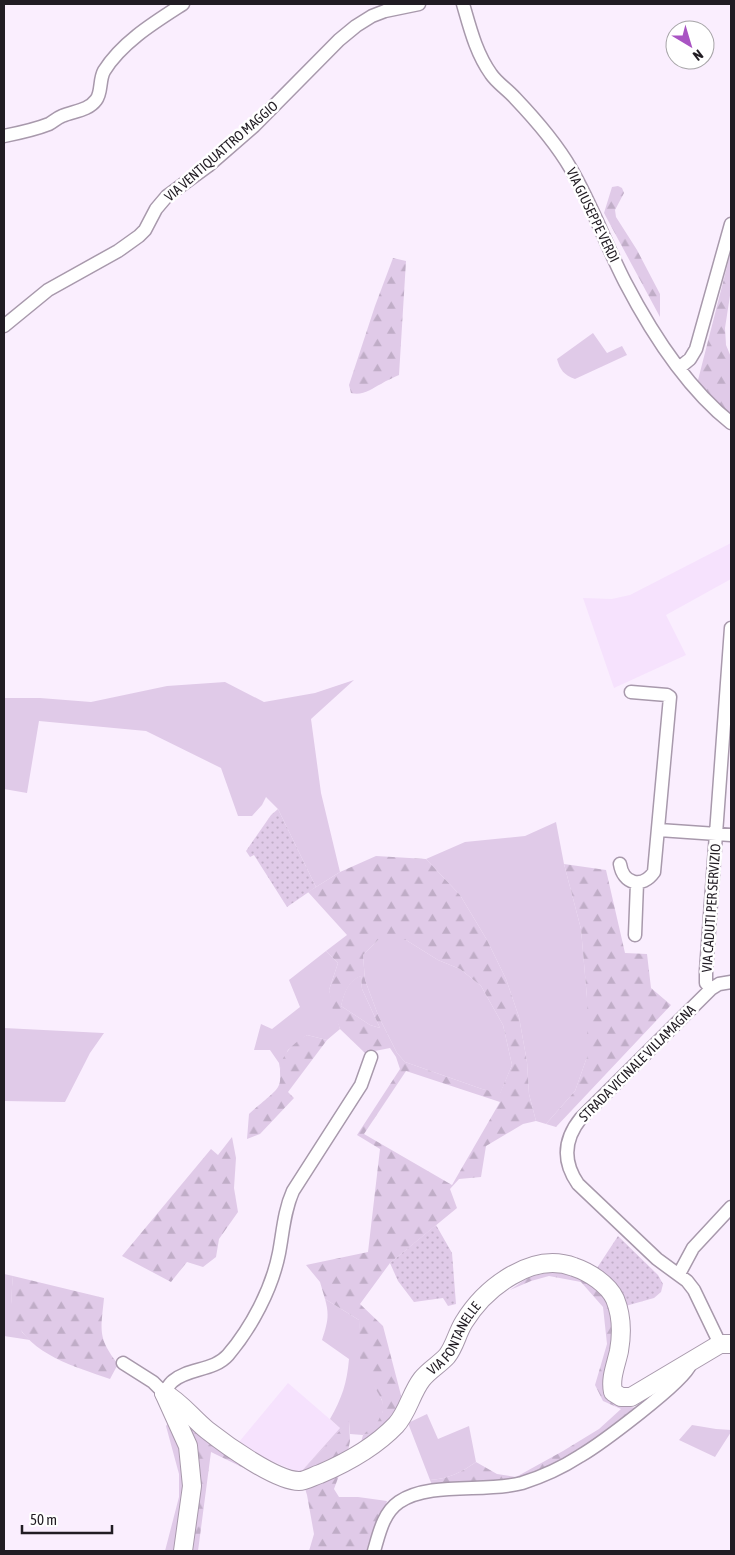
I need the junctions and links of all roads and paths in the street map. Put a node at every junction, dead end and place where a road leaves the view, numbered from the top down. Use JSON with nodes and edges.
{"nodes":[{"id":1,"x":183,"y":4,"type":"edge"},
{"id":2,"x":419,"y":4,"type":"edge"},
{"id":3,"x":463,"y":4,"type":"edge"},
{"id":4,"x":4,"y":136,"type":"edge"},
{"id":5,"x":731,"y":224,"type":"edge"},
{"id":6,"x":4,"y":326,"type":"edge"},
{"id":7,"x":679,"y":368,"type":"junction"},
{"id":8,"x":731,"y":422,"type":"edge"},
{"id":9,"x":731,"y":636,"type":"edge"},
{"id":10,"x":631,"y":692,"type":"dead end"},
{"id":11,"x":659,"y":830,"type":"junction"},
{"id":12,"x":716,"y":834,"type":"junction"},
{"id":13,"x":731,"y":835,"type":"edge"},
{"id":14,"x":620,"y":864,"type":"dead end"},
{"id":15,"x":637,"y":882,"type":"junction"},
{"id":16,"x":635,"y":935,"type":"dead end"},
{"id":17,"x":731,"y":982,"type":"edge"},
{"id":18,"x":712,"y":989,"type":"junction"},
{"id":19,"x":371,"y":1057,"type":"dead end"},
{"id":20,"x":731,"y":1206,"type":"edge"},
{"id":21,"x":679,"y":1274,"type":"junction"},
{"id":22,"x":726,"y":1344,"type":"edge"},
{"id":23,"x":691,"y":1360,"type":"junction"},
{"id":24,"x":123,"y":1363,"type":"dead end"},
{"id":25,"x":164,"y":1393,"type":"junction"},
{"id":26,"x":182,"y":1551,"type":"edge"},
{"id":27,"x":374,"y":1551,"type":"edge"}],
"edges":[{"from":1,"to":4,"type":"street"},
{"from":2,"to":6,"type":"street","name":"VIA VENTIQUATTRO MAGGIO"},
{"from":3,"to":7,"type":"street","name":"VIA GIUSEPPE VERDI"},
{"from":5,"to":7,"type":"street"},
{"from":7,"to":8,"type":"street","name":"VIA GIUSEPPE VERDI"},
{"from":9,"to":12,"type":"street","name":"VIA CADUTI PER SERVIZIO"},
{"from":10,"to":11,"type":"street"},
{"from":11,"to":12,"type":"street","name":"VIA CADUTI PER SERVIZIO"},
{"from":11,"to":15,"type":"street"},
{"from":12,"to":13,"type":"street","name":"VIA CADUTI PER SERVIZIO"},
{"from":12,"to":18,"type":"street","name":"VIA CADUTI PER SERVIZIO"},
{"from":14,"to":15,"type":"street"},
{"from":15,"to":16,"type":"street"},
{"from":17,"to":18,"type":"street","name":"VIA CADUTI PER SERVIZIO"},
{"from":18,"to":21,"type":"street","name":"STRADA VICINALE VILLAMAGNA"},
{"from":19,"to":25,"type":"street"},
{"from":20,"to":21,"type":"street"},
{"from":21,"to":22,"type":"street","name":"STRADA VICINALE VILLAMAGNA"},
{"from":22,"to":23,"type":"street","name":"VIA FONTANELLE"},
{"from":23,"to":25,"type":"street","name":"VIA FONTANELLE"},
{"from":23,"to":27,"type":"street"},
{"from":24,"to":25,"type":"street","name":"VIA FONTANELLE"},
{"from":25,"to":26,"type":"street"}]}
